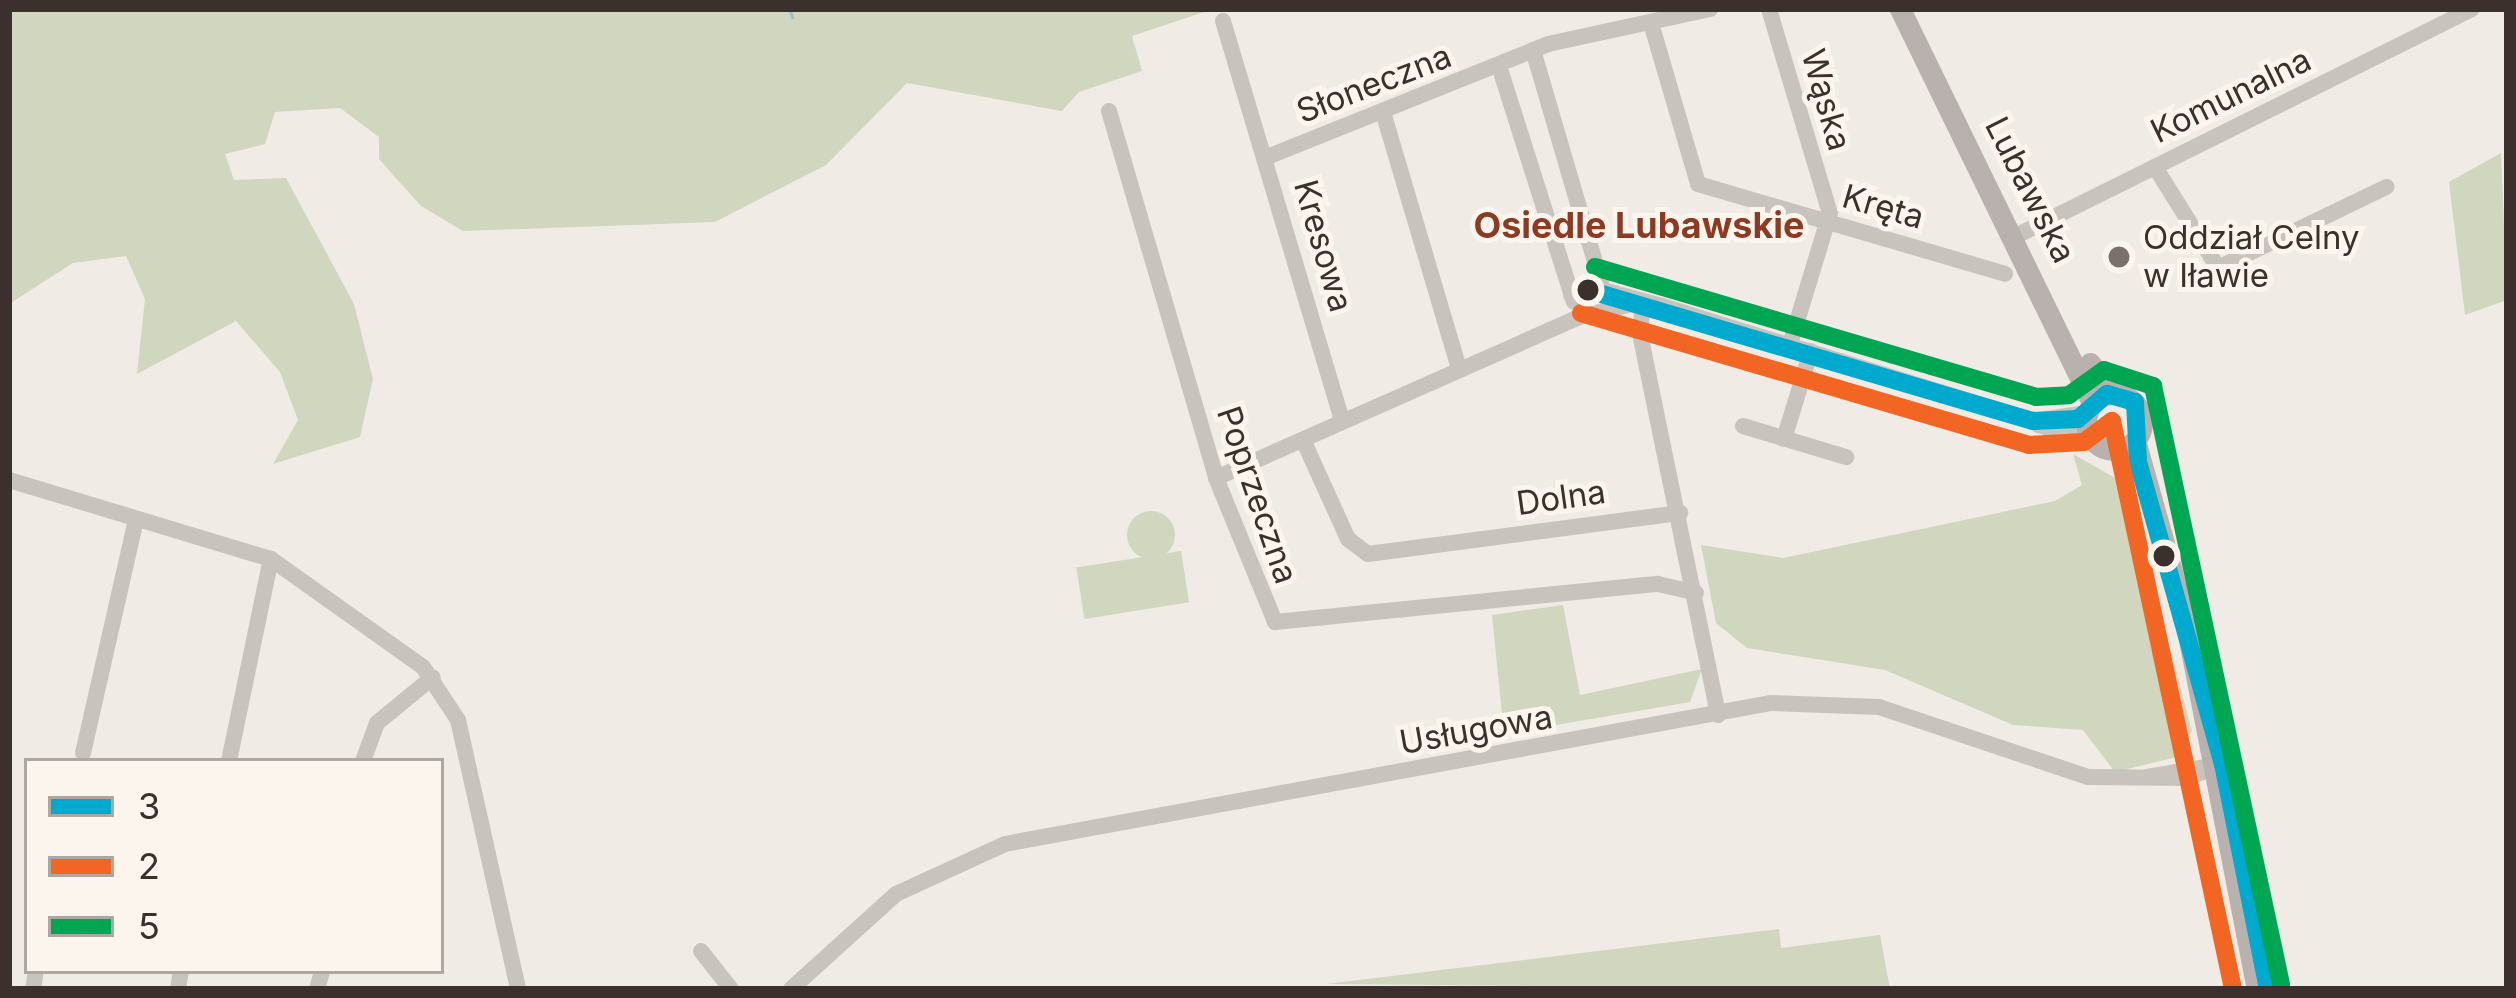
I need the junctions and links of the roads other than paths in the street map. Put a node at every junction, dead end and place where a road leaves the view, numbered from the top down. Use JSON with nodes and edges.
{"nodes":[{"id":1,"x":1710,"y":9,"type":"edge"},
{"id":2,"x":1769,"y":9,"type":"edge"},
{"id":3,"x":1900,"y":9,"type":"edge"},
{"id":4,"x":1912,"y":9,"type":"edge"},
{"id":5,"x":2472,"y":9,"type":"edge"},
{"id":6,"x":1223,"y":21,"type":"dead end"},
{"id":7,"x":1651,"y":23,"type":"junction"},
{"id":8,"x":1533,"y":50,"type":"junction"},
{"id":9,"x":1500,"y":69,"type":"junction"},
{"id":10,"x":1109,"y":111,"type":"dead end"},
{"id":11,"x":1383,"y":112,"type":"junction"},
{"id":12,"x":1265,"y":158,"type":"junction"},
{"id":13,"x":2156,"y":167,"type":"junction"},
{"id":14,"x":2386,"y":187,"type":"dead end"},
{"id":15,"x":1829,"y":223,"type":"junction"},
{"id":16,"x":2021,"y":234,"type":"junction"},
{"id":17,"x":2005,"y":274,"type":"dead end"},
{"id":18,"x":1603,"y":290,"type":"junction"},
{"id":19,"x":1571,"y":295,"type":"junction"},
{"id":20,"x":1643,"y":301,"type":"junction"},
{"id":21,"x":1579,"y":317,"type":"junction"},
{"id":22,"x":1790,"y":345,"type":"junction"},
{"id":23,"x":1811,"y":351,"type":"junction"},
{"id":24,"x":1459,"y":369,"type":"junction"},
{"id":25,"x":2113,"y":393,"type":"junction"},
{"id":26,"x":2089,"y":408,"type":"junction"},
{"id":27,"x":1342,"y":420,"type":"junction"},
{"id":28,"x":2033,"y":421,"type":"junction"},
{"id":29,"x":1743,"y":426,"type":"dead end"},
{"id":30,"x":1784,"y":439,"type":"junction"},
{"id":31,"x":2135,"y":440,"type":"junction"},
{"id":32,"x":1304,"y":442,"type":"junction"},
{"id":33,"x":2101,"y":444,"type":"junction"},
{"id":34,"x":1846,"y":457,"type":"dead end"},
{"id":35,"x":1216,"y":478,"type":"junction"},
{"id":36,"x":9,"y":480,"type":"edge"},
{"id":37,"x":2153,"y":509,"type":"junction"},
{"id":38,"x":1680,"y":513,"type":"junction"},
{"id":39,"x":136,"y":518,"type":"junction"},
{"id":40,"x":272,"y":559,"type":"junction"},
{"id":41,"x":1696,"y":593,"type":"junction"},
{"id":42,"x":433,"y":677,"type":"junction"},
{"id":43,"x":1718,"y":715,"type":"junction"},
{"id":44,"x":83,"y":753,"type":"dead end"},
{"id":45,"x":230,"y":758,"type":"edge"},
{"id":46,"x":364,"y":758,"type":"edge"},
{"id":47,"x":2216,"y":765,"type":"junction"},
{"id":48,"x":701,"y":950,"type":"dead end"},
{"id":49,"x":518,"y":989,"type":"edge"},
{"id":50,"x":731,"y":989,"type":"edge"},
{"id":51,"x":791,"y":989,"type":"edge"},
{"id":52,"x":2257,"y":989,"type":"edge"},
{"id":53,"x":2268,"y":989,"type":"edge"}],
"edges":[{"from":1,"to":7,"type":"street","name":"Słoneczna"},
{"from":2,"to":15,"type":"street","name":"Wąska"},
{"from":3,"to":16,"type":"main road","name":"Lubawska"},
{"from":4,"to":16,"type":"main road","name":"Lubawska"},
{"from":5,"to":13,"type":"street","name":"Komunalna"},
{"from":6,"to":12,"type":"street","name":"Kresowa"},
{"from":7,"to":8,"type":"street","name":"Słoneczna"},
{"from":7,"to":15,"type":"street","name":"Kręta"},
{"from":8,"to":9,"type":"street","name":"Słoneczna"},
{"from":8,"to":18,"type":"street"},
{"from":9,"to":11,"type":"street","name":"Słoneczna"},
{"from":9,"to":19,"type":"street"},
{"from":10,"to":35,"type":"street","name":"Poprzeczna"},
{"from":11,"to":12,"type":"street","name":"Słoneczna"},
{"from":11,"to":24,"type":"street"},
{"from":12,"to":27,"type":"street","name":"Kresowa"},
{"from":13,"to":14,"type":"street"},
{"from":13,"to":16,"type":"street","name":"Komunalna"},
{"from":15,"to":17,"type":"street","name":"Kręta"},
{"from":15,"to":22,"type":"street"},
{"from":16,"to":25,"type":"main road","name":"Lubawska"},
{"from":16,"to":26,"type":"main road","name":"Lubawska"},
{"from":18,"to":19,"type":"street"},
{"from":18,"to":20,"type":"street"},
{"from":19,"to":21,"type":"street"},
{"from":20,"to":21,"type":"street"},
{"from":20,"to":22,"type":"street"},
{"from":20,"to":38,"type":"street"},
{"from":21,"to":24,"type":"street"},
{"from":22,"to":23,"type":"street"},
{"from":23,"to":28,"type":"street"},
{"from":23,"to":30,"type":"street"},
{"from":24,"to":27,"type":"street"},
{"from":25,"to":26,"type":"main road"},
{"from":25,"to":31,"type":"main road","name":"Lubawska"},
{"from":26,"to":28,"type":"street"},
{"from":26,"to":33,"type":"main road","name":"Lubawska"},
{"from":27,"to":32,"type":"street"},
{"from":28,"to":33,"type":"street"},
{"from":29,"to":30,"type":"street"},
{"from":30,"to":34,"type":"street"},
{"from":31,"to":33,"type":"main road"},
{"from":31,"to":37,"type":"main road"},
{"from":32,"to":35,"type":"street"},
{"from":32,"to":38,"type":"street","name":"Dolna"},
{"from":33,"to":37,"type":"main road"},
{"from":35,"to":41,"type":"street","name":"Poprzeczna"},
{"from":36,"to":39,"type":"street"},
{"from":37,"to":47,"type":"main road"},
{"from":38,"to":41,"type":"street"},
{"from":39,"to":40,"type":"street"},
{"from":39,"to":44,"type":"street"},
{"from":40,"to":42,"type":"street"},
{"from":40,"to":45,"type":"street"},
{"from":41,"to":43,"type":"street"},
{"from":42,"to":46,"type":"street"},
{"from":42,"to":49,"type":"street"},
{"from":43,"to":47,"type":"street","name":"Usługowa"},
{"from":43,"to":51,"type":"street","name":"Usługowa"},
{"from":47,"to":52,"type":"main road"},
{"from":47,"to":53,"type":"main road"},
{"from":48,"to":50,"type":"street"}]}
